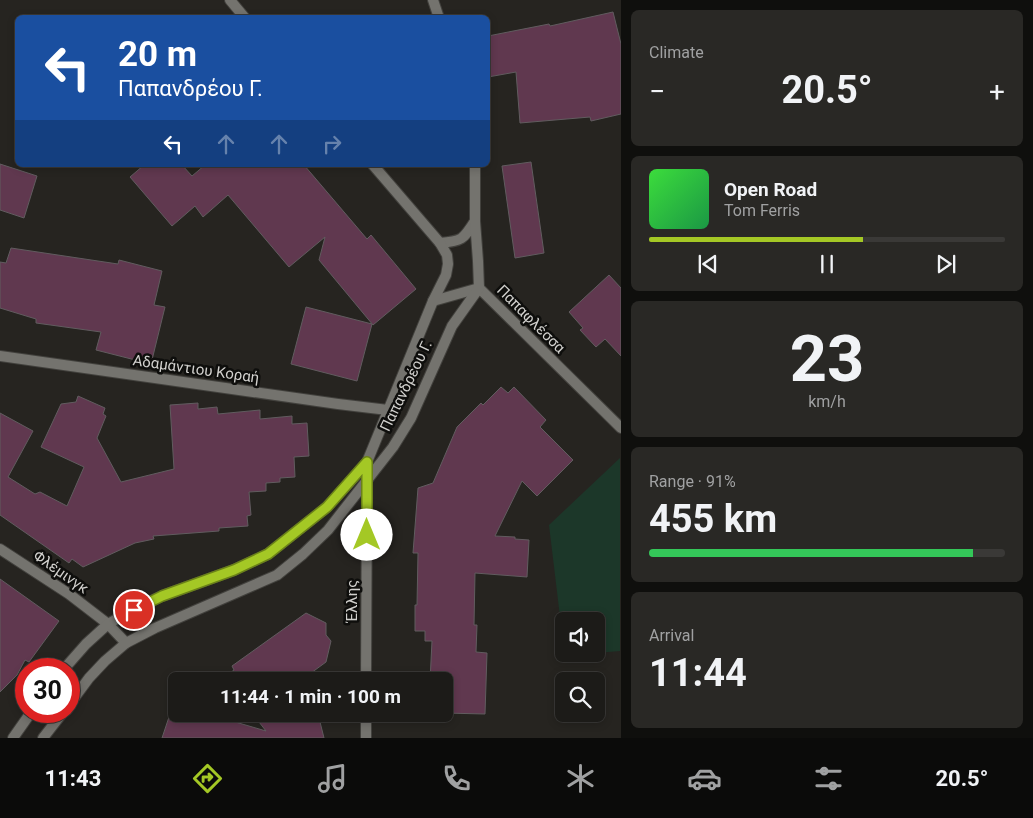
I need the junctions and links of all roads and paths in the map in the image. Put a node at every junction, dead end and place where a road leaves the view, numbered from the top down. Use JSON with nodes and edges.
{"nodes":[{"id":1,"x":230,"y":0,"type":"edge"},
{"id":2,"x":433,"y":0,"type":"edge"},
{"id":3,"x":242,"y":15,"type":"edge"},
{"id":4,"x":438,"y":15,"type":"edge"},
{"id":5,"x":375,"y":167,"type":"edge"},
{"id":6,"x":475,"y":167,"type":"edge"},
{"id":7,"x":475,"y":221,"type":"junction"},
{"id":8,"x":440,"y":243,"type":"junction"},
{"id":9,"x":479,"y":288,"type":"junction"},
{"id":10,"x":433,"y":302,"type":"junction"},
{"id":11,"x":0,"y":356,"type":"edge"},
{"id":12,"x":388,"y":410,"type":"junction"},
{"id":13,"x":620,"y":428,"type":"edge"},
{"id":14,"x":367,"y":462,"type":"junction"},
{"id":15,"x":367,"y":481,"type":"junction"},
{"id":16,"x":0,"y":549,"type":"edge"},
{"id":17,"x":108,"y":624,"type":"junction"},
{"id":18,"x":126,"y":643,"type":"junction"},
{"id":19,"x":74,"y":658,"type":"edge"},
{"id":20,"x":366,"y":672,"type":"edge"},
{"id":21,"x":80,"y":690,"type":"edge"},
{"id":22,"x":366,"y":722,"type":"edge"},
{"id":23,"x":24,"y":723,"type":"edge"},
{"id":24,"x":55,"y":723,"type":"edge"},
{"id":25,"x":13,"y":738,"type":"edge"},
{"id":26,"x":43,"y":738,"type":"edge"},
{"id":27,"x":366,"y":738,"type":"edge"}],
"edges":[{"from":1,"to":3,"type":"street"},
{"from":2,"to":4,"type":"street"},
{"from":5,"to":8,"type":"street"},
{"from":6,"to":7,"type":"street"},
{"from":7,"to":8,"type":"street"},
{"from":7,"to":9,"type":"street"},
{"from":8,"to":10,"type":"street"},
{"from":9,"to":10,"type":"street","name":"Παπαφλέσσα"},
{"from":9,"to":13,"type":"street","name":"Παπαφλέσσα"},
{"from":9,"to":15,"type":"street","name":"Παπανδρέου Γ."},
{"from":10,"to":12,"type":"street","name":"Παπανδρέου Γ."},
{"from":11,"to":12,"type":"street","name":"Αδαμάντιου Κοραή"},
{"from":12,"to":14,"type":"street","name":"Παπανδρέου Γ."},
{"from":14,"to":15,"type":"street","name":"Έλλης"},
{"from":14,"to":17,"type":"street","name":"Παπανδρέου Γ."},
{"from":15,"to":18,"type":"street","name":"Παπανδρέου Γ."},
{"from":15,"to":20,"type":"street","name":"Έλλης"},
{"from":16,"to":17,"type":"street","name":"Φλέμινγκ"},
{"from":17,"to":18,"type":"street","name":"Φλέμινγκ"},
{"from":17,"to":19,"type":"street","name":"Παπανδρέου Γ."},
{"from":18,"to":21,"type":"street","name":"Παπανδρέου Γ."},
{"from":22,"to":27,"type":"street"},
{"from":23,"to":25,"type":"street"},
{"from":24,"to":26,"type":"street"}]}
